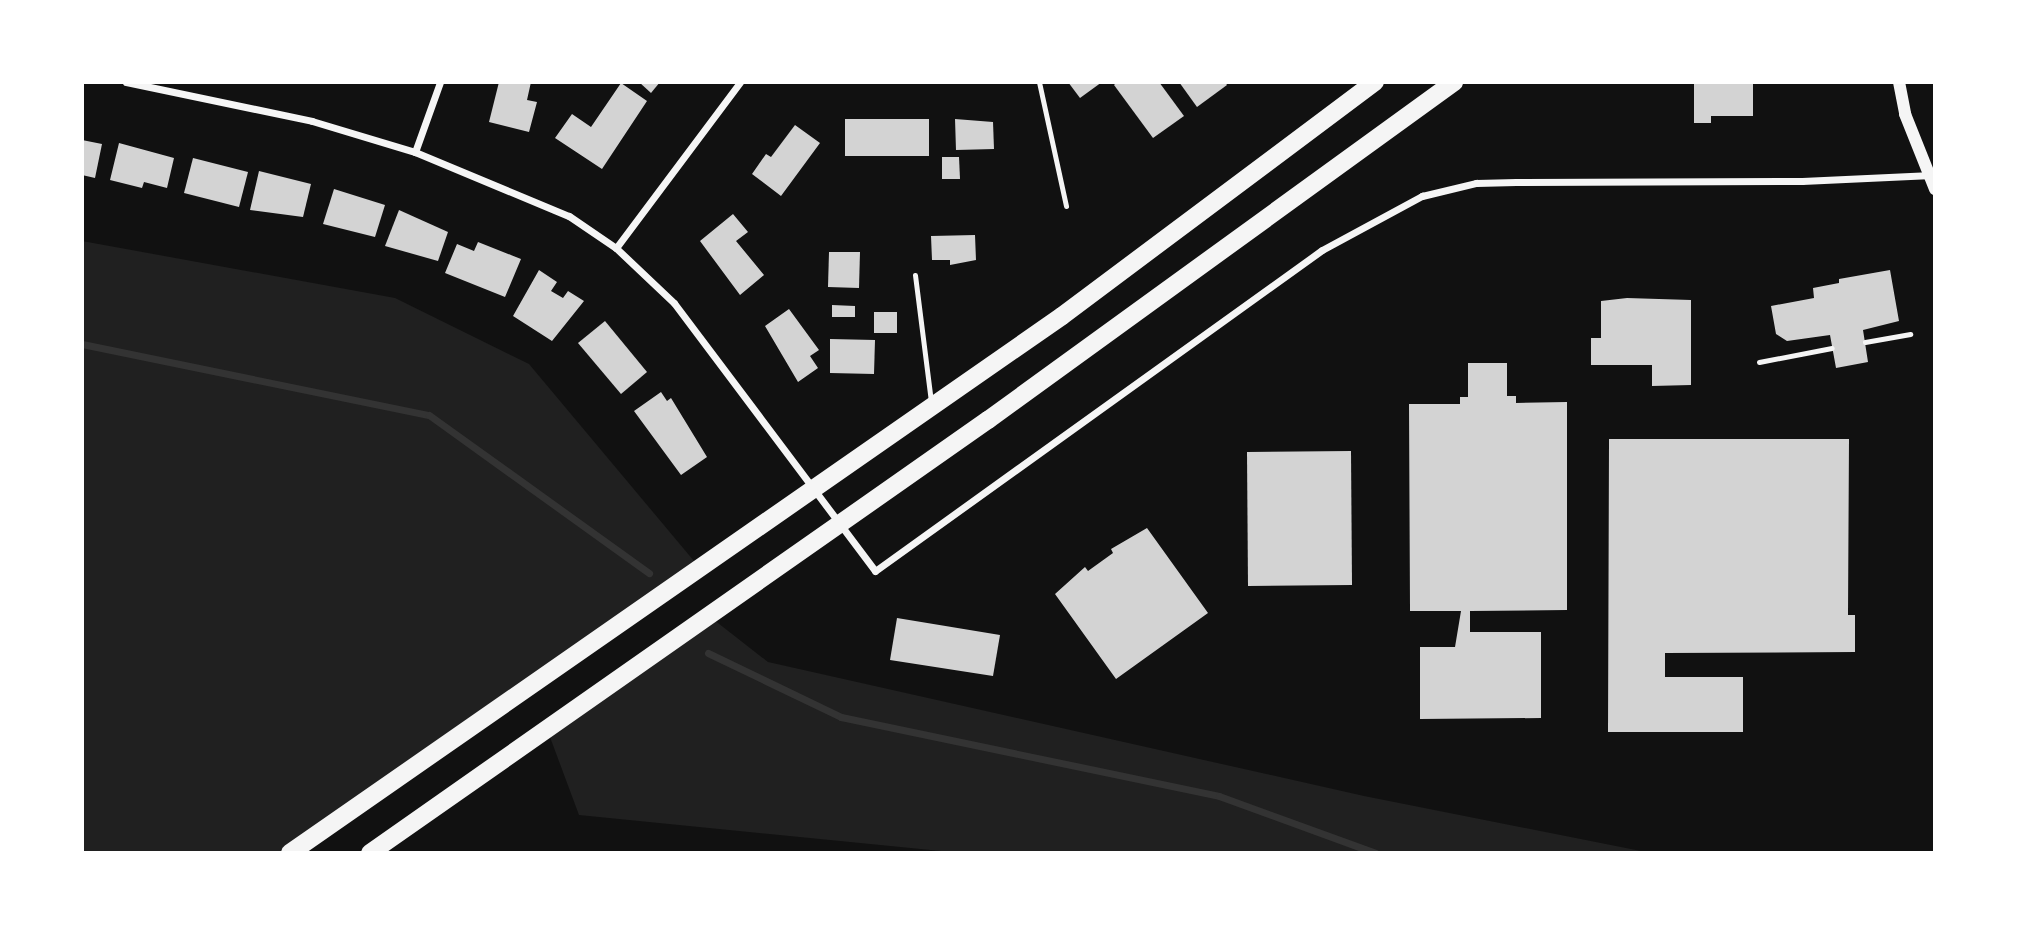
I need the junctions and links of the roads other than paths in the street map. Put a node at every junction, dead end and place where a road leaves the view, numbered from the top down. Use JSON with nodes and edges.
{"nodes":[{"id":1,"x":126,"y":82,"type":"edge"},
{"id":2,"x":440,"y":82,"type":"edge"},
{"id":3,"x":740,"y":82,"type":"edge"},
{"id":4,"x":1039,"y":82,"type":"edge"},
{"id":5,"x":1375,"y":82,"type":"edge"},
{"id":6,"x":1454,"y":82,"type":"edge"},
{"id":7,"x":1899,"y":82,"type":"edge"},
{"id":8,"x":139,"y":84,"type":"edge"},
{"id":9,"x":415,"y":152,"type":"junction"},
{"id":10,"x":1935,"y":156,"type":"edge"},
{"id":11,"x":1932,"y":175,"type":"junction"},
{"id":12,"x":1935,"y":190,"type":"edge"},
{"id":13,"x":1066,"y":206,"type":"dead end"},
{"id":14,"x":616,"y":248,"type":"junction"},
{"id":15,"x":915,"y":275,"type":"dead end"},
{"id":16,"x":1910,"y":334,"type":"dead end"},
{"id":17,"x":1865,"y":342,"type":"dead end"},
{"id":18,"x":1832,"y":348,"type":"dead end"},
{"id":19,"x":1759,"y":362,"type":"dead end"},
{"id":20,"x":932,"y":407,"type":"junction"},
{"id":21,"x":813,"y":491,"type":"junction"},
{"id":22,"x":837,"y":525,"type":"junction"},
{"id":23,"x":290,"y":853,"type":"edge"},
{"id":24,"x":370,"y":853,"type":"edge"}],
"edges":[{"from":1,"to":8,"type":"street"},
{"from":2,"to":9,"type":"street"},
{"from":3,"to":14,"type":"street"},
{"from":4,"to":13,"type":"lane"},
{"from":5,"to":20,"type":"main road"},
{"from":6,"to":22,"type":"main road"},
{"from":7,"to":11,"type":"street"},
{"from":8,"to":9,"type":"street"},
{"from":9,"to":14,"type":"street"},
{"from":10,"to":11,"type":"street"},
{"from":11,"to":12,"type":"street"},
{"from":11,"to":22,"type":"street"},
{"from":14,"to":21,"type":"street"},
{"from":15,"to":20,"type":"lane"},
{"from":16,"to":17,"type":"lane"},
{"from":18,"to":19,"type":"lane"},
{"from":20,"to":21,"type":"main road"},
{"from":21,"to":22,"type":"street"},
{"from":21,"to":23,"type":"main road"},
{"from":22,"to":24,"type":"main road"}]}
